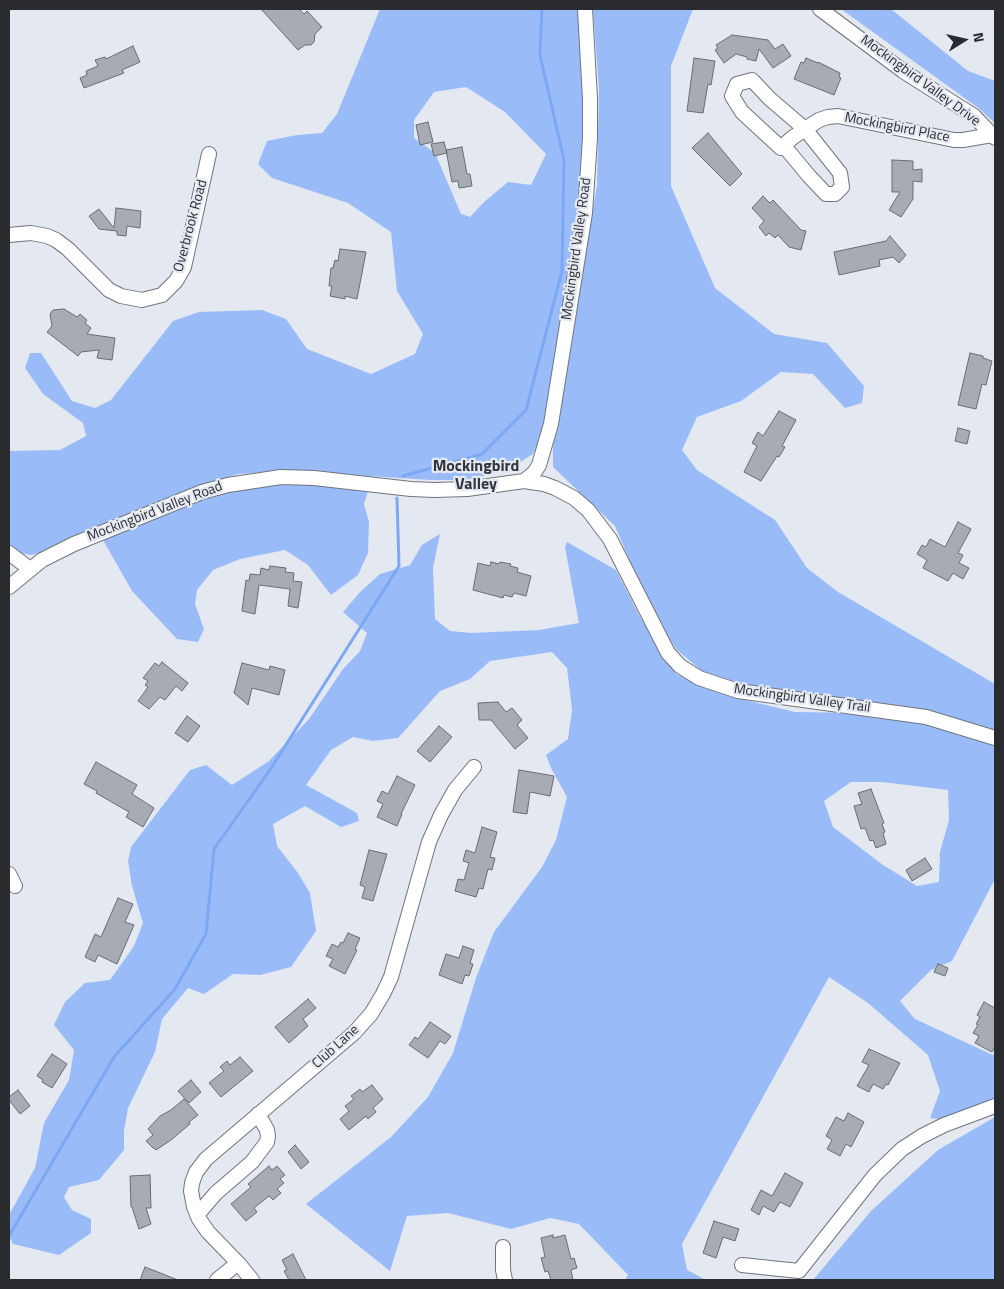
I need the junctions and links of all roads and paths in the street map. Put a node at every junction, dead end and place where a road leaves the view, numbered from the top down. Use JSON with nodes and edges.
{"nodes":[{"id":1,"x":584,"y":9,"type":"edge"},
{"id":2,"x":820,"y":9,"type":"edge"},
{"id":3,"x":805,"y":129,"type":"junction"},
{"id":4,"x":994,"y":137,"type":"edge"},
{"id":5,"x":782,"y":147,"type":"junction"},
{"id":6,"x":209,"y":154,"type":"dead end"},
{"id":7,"x":9,"y":235,"type":"edge"},
{"id":8,"x":524,"y":481,"type":"junction"},
{"id":9,"x":9,"y":553,"type":"edge"},
{"id":10,"x":617,"y":553,"type":"joint"},
{"id":11,"x":30,"y":569,"type":"junction"},
{"id":12,"x":9,"y":587,"type":"edge"},
{"id":13,"x":995,"y":738,"type":"edge"},
{"id":14,"x":474,"y":767,"type":"dead end"},
{"id":15,"x":995,"y":1106,"type":"edge"},
{"id":16,"x":258,"y":1114,"type":"junction"},
{"id":17,"x":197,"y":1216,"type":"junction"},
{"id":18,"x":503,"y":1247,"type":"dead end"},
{"id":19,"x":238,"y":1263,"type":"junction"},
{"id":20,"x":742,"y":1265,"type":"dead end"},
{"id":21,"x":217,"y":1280,"type":"edge"},
{"id":22,"x":251,"y":1280,"type":"edge"},
{"id":23,"x":505,"y":1280,"type":"edge"}],
"edges":[{"from":1,"to":8,"type":"street","name":"Mockingbird Valley Road"},
{"from":2,"to":4,"type":"street","name":"Mockingbird Valley Drive"},
{"from":3,"to":4,"type":"street","name":"Mockingbird Place"},
{"from":3,"to":5,"type":"street","name":"Mockingbird Place"},
{"from":3,"to":5,"type":"street"},
{"from":3,"to":5,"type":"street"},
{"from":6,"to":7,"type":"street","name":"Overbrook Road"},
{"from":8,"to":10,"type":"street","name":"Mockingbird Valley Road"},
{"from":8,"to":11,"type":"street","name":"Mockingbird Valley Road"},
{"from":9,"to":11,"type":"street"},
{"from":10,"to":13,"type":"street","name":"Mockingbird Valley Trail"},
{"from":11,"to":12,"type":"street","name":"Mockingbird Valley Road"},
{"from":14,"to":16,"type":"street","name":"Club Lane"},
{"from":15,"to":20,"type":"street"},
{"from":16,"to":17,"type":"street","name":"Club Lane"},
{"from":16,"to":17,"type":"street"},
{"from":17,"to":19,"type":"street","name":"Club Lane"},
{"from":18,"to":23,"type":"street"},
{"from":19,"to":21,"type":"street"},
{"from":19,"to":22,"type":"street","name":"Club Lane"}]}
